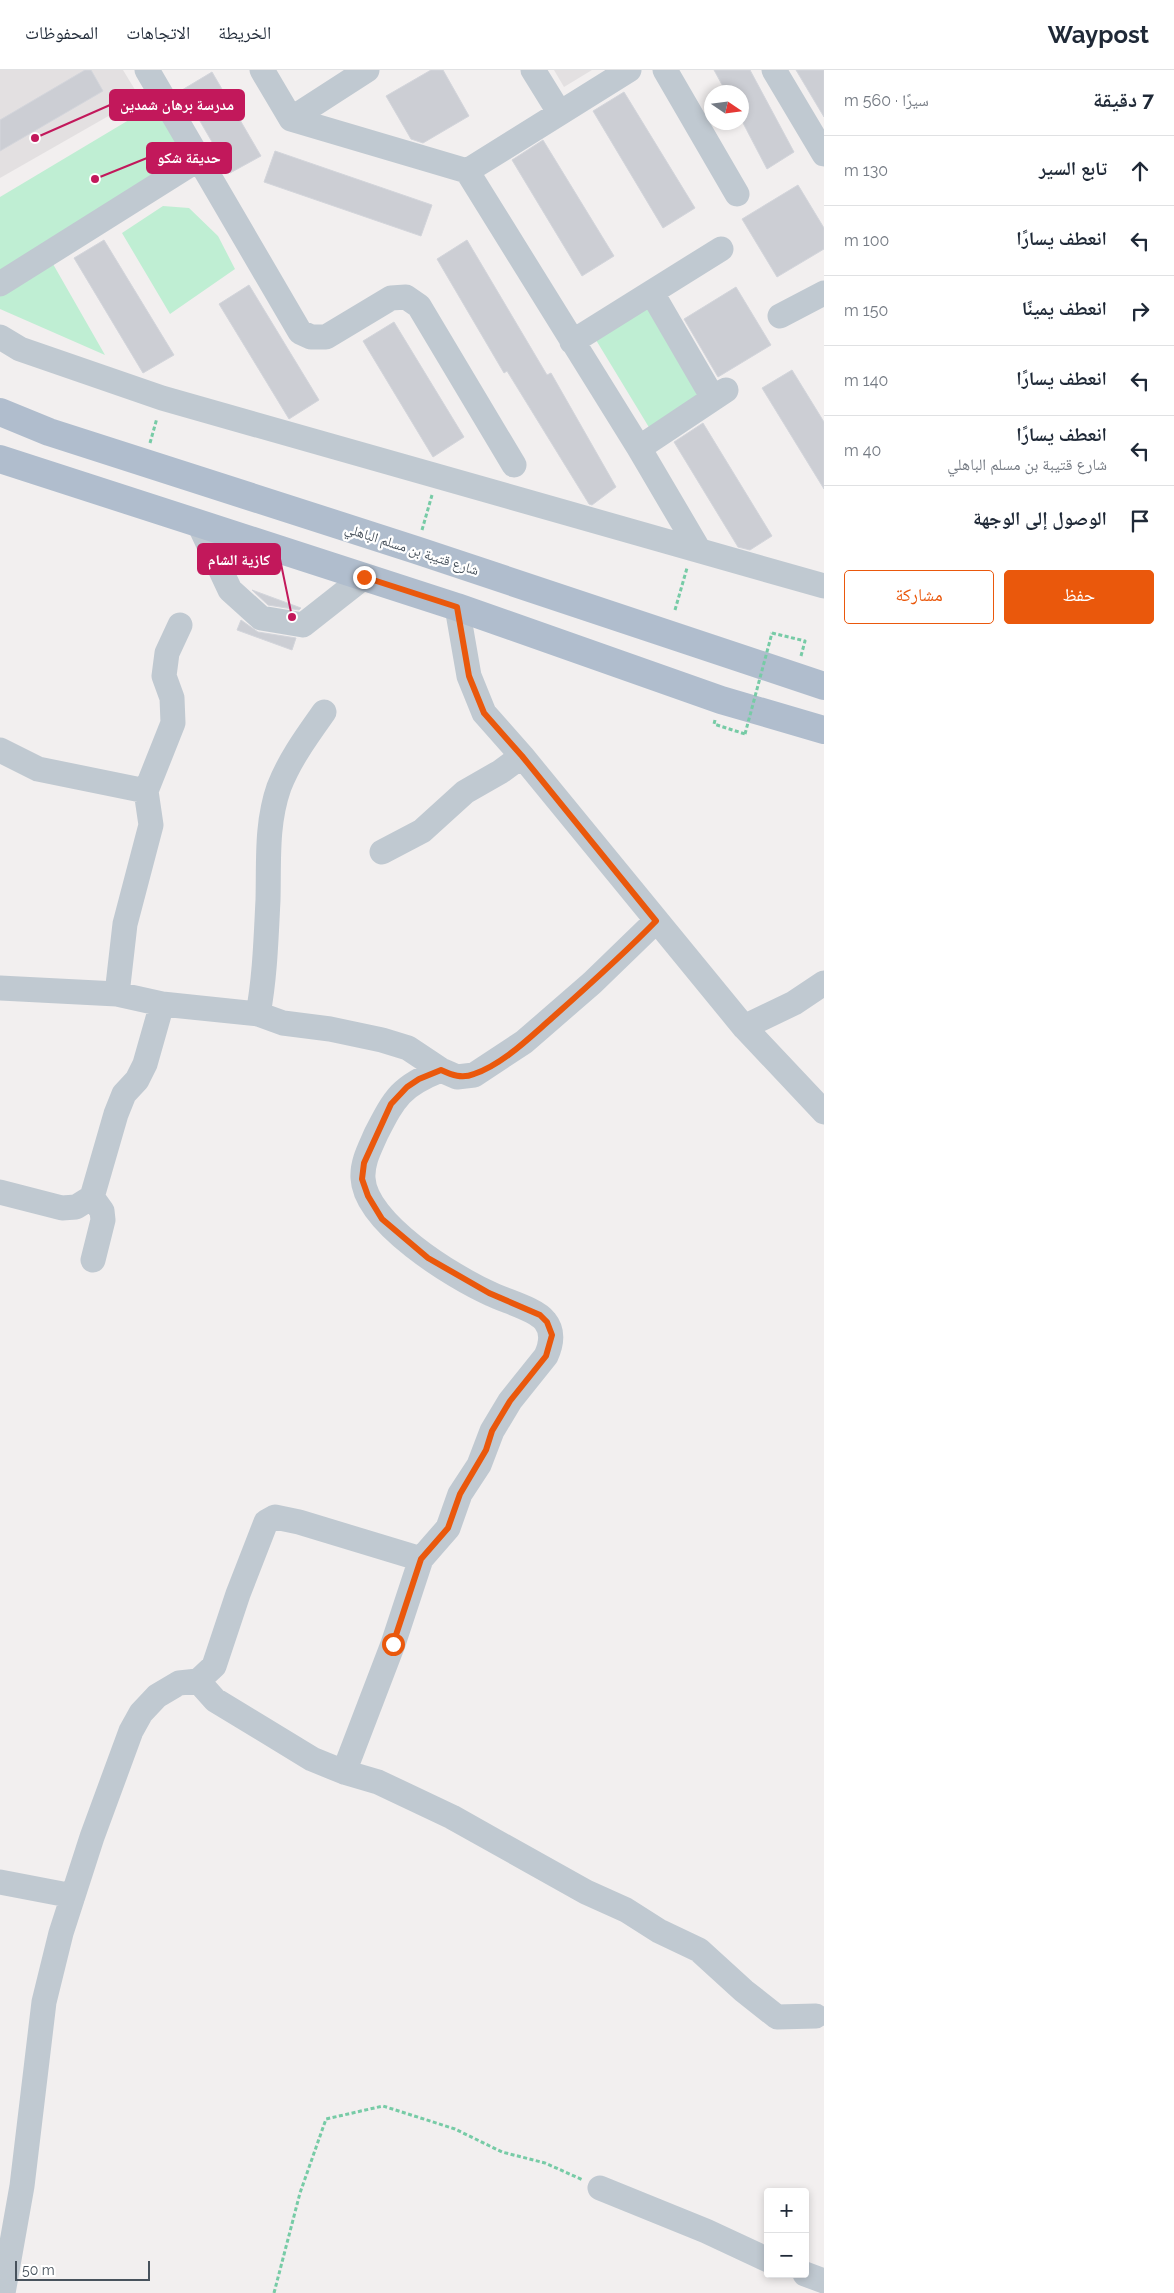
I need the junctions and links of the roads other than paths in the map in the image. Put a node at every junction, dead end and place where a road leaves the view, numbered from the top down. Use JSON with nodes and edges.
{"nodes":[{"id":1,"x":262,"y":70,"type":"edge"},
{"id":2,"x":368,"y":70,"type":"edge"},
{"id":3,"x":532,"y":70,"type":"edge"},
{"id":4,"x":629,"y":70,"type":"edge"},
{"id":5,"x":665,"y":70,"type":"edge"},
{"id":6,"x":774,"y":70,"type":"edge"},
{"id":7,"x":154,"y":72,"type":"edge"},
{"id":8,"x":559,"y":112,"type":"junction"},
{"id":9,"x":291,"y":119,"type":"junction"},
{"id":10,"x":824,"y":154,"type":"edge"},
{"id":11,"x":199,"y":159,"type":"junction"},
{"id":12,"x":467,"y":171,"type":"junction"},
{"id":13,"x":737,"y":194,"type":"dead end"},
{"id":14,"x":721,"y":250,"type":"dead end"},
{"id":15,"x":0,"y":284,"type":"edge"},
{"id":16,"x":652,"y":292,"type":"junction"},
{"id":17,"x":824,"y":293,"type":"edge"},
{"id":18,"x":780,"y":316,"type":"dead end"},
{"id":19,"x":0,"y":337,"type":"edge"},
{"id":20,"x":572,"y":342,"type":"junction"},
{"id":21,"x":0,"y":412,"type":"edge"},
{"id":22,"x":639,"y":448,"type":"junction"},
{"id":23,"x":0,"y":459,"type":"edge"},
{"id":24,"x":514,"y":465,"type":"dead end"},
{"id":25,"x":199,"y":524,"type":"junction"},
{"id":26,"x":695,"y":549,"type":"junction"},
{"id":27,"x":364,"y":577,"type":"junction"},
{"id":28,"x":824,"y":586,"type":"edge"},
{"id":29,"x":457,"y":607,"type":"junction"},
{"id":30,"x":180,"y":625,"type":"dead end"},
{"id":31,"x":822,"y":681,"type":"edge"},
{"id":32,"x":324,"y":712,"type":"dead end"},
{"id":33,"x":824,"y":730,"type":"edge"},
{"id":34,"x":0,"y":750,"type":"edge"},
{"id":35,"x":522,"y":756,"type":"junction"},
{"id":36,"x":146,"y":791,"type":"junction"},
{"id":37,"x":382,"y":852,"type":"dead end"},
{"id":38,"x":656,"y":921,"type":"junction"},
{"id":39,"x":824,"y":983,"type":"edge"},
{"id":40,"x":0,"y":988,"type":"edge"},
{"id":41,"x":117,"y":994,"type":"junction"},
{"id":42,"x":162,"y":1004,"type":"junction"},
{"id":43,"x":258,"y":1014,"type":"junction"},
{"id":44,"x":744,"y":1027,"type":"junction"},
{"id":45,"x":441,"y":1070,"type":"junction"},
{"id":46,"x":824,"y":1112,"type":"edge"},
{"id":47,"x":0,"y":1192,"type":"edge"},
{"id":48,"x":92,"y":1197,"type":"junction"},
{"id":49,"x":93,"y":1260,"type":"dead end"},
{"id":50,"x":421,"y":1559,"type":"junction"},
{"id":51,"x":198,"y":1681,"type":"junction"},
{"id":52,"x":344,"y":1772,"type":"junction"},
{"id":53,"x":0,"y":1882,"type":"edge"},
{"id":54,"x":73,"y":1896,"type":"junction"},
{"id":55,"x":816,"y":2016,"type":"dead end"},
{"id":56,"x":600,"y":2188,"type":"road end"},
{"id":57,"x":764,"y":2258,"type":"edge"},
{"id":58,"x":809,"y":2275,"type":"edge"},
{"id":59,"x":824,"y":2281,"type":"edge"},
{"id":60,"x":3,"y":2293,"type":"edge"}],
"edges":[{"from":1,"to":9,"type":"street"},
{"from":2,"to":9,"type":"street"},
{"from":3,"to":8,"type":"street"},
{"from":4,"to":8,"type":"street"},
{"from":5,"to":13,"type":"street"},
{"from":6,"to":10,"type":"street"},
{"from":7,"to":11,"type":"street"},
{"from":8,"to":12,"type":"street"},
{"from":9,"to":12,"type":"street"},
{"from":11,"to":15,"type":"street"},
{"from":11,"to":24,"type":"street"},
{"from":12,"to":20,"type":"street"},
{"from":14,"to":16,"type":"street"},
{"from":16,"to":20,"type":"street"},
{"from":16,"to":22,"type":"street"},
{"from":17,"to":18,"type":"street"},
{"from":19,"to":26,"type":"street"},
{"from":20,"to":22,"type":"street"},
{"from":21,"to":31,"type":"main road","name":"شارع قتيبة بن مسلم الباهلي"},
{"from":22,"to":26,"type":"street"},
{"from":23,"to":25,"type":"main road"},
{"from":25,"to":27,"type":"main road"},
{"from":25,"to":27,"type":"street"},
{"from":26,"to":28,"type":"street"},
{"from":27,"to":29,"type":"main road"},
{"from":29,"to":33,"type":"main road"},
{"from":29,"to":35,"type":"street"},
{"from":30,"to":36,"type":"street"},
{"from":32,"to":43,"type":"street"},
{"from":34,"to":36,"type":"street"},
{"from":35,"to":37,"type":"street"},
{"from":35,"to":38,"type":"street"},
{"from":36,"to":41,"type":"street"},
{"from":38,"to":44,"type":"street"},
{"from":38,"to":45,"type":"street"},
{"from":39,"to":44,"type":"street"},
{"from":40,"to":41,"type":"street"},
{"from":41,"to":42,"type":"street"},
{"from":42,"to":43,"type":"street"},
{"from":42,"to":48,"type":"street"},
{"from":43,"to":45,"type":"street"},
{"from":44,"to":46,"type":"street"},
{"from":45,"to":50,"type":"street"},
{"from":47,"to":48,"type":"street"},
{"from":48,"to":49,"type":"street"},
{"from":50,"to":51,"type":"street"},
{"from":50,"to":52,"type":"street"},
{"from":51,"to":52,"type":"street"},
{"from":51,"to":54,"type":"street"},
{"from":52,"to":55,"type":"street"},
{"from":53,"to":54,"type":"street"},
{"from":54,"to":60,"type":"street"},
{"from":56,"to":57,"type":"street"},
{"from":58,"to":59,"type":"street"}]}
